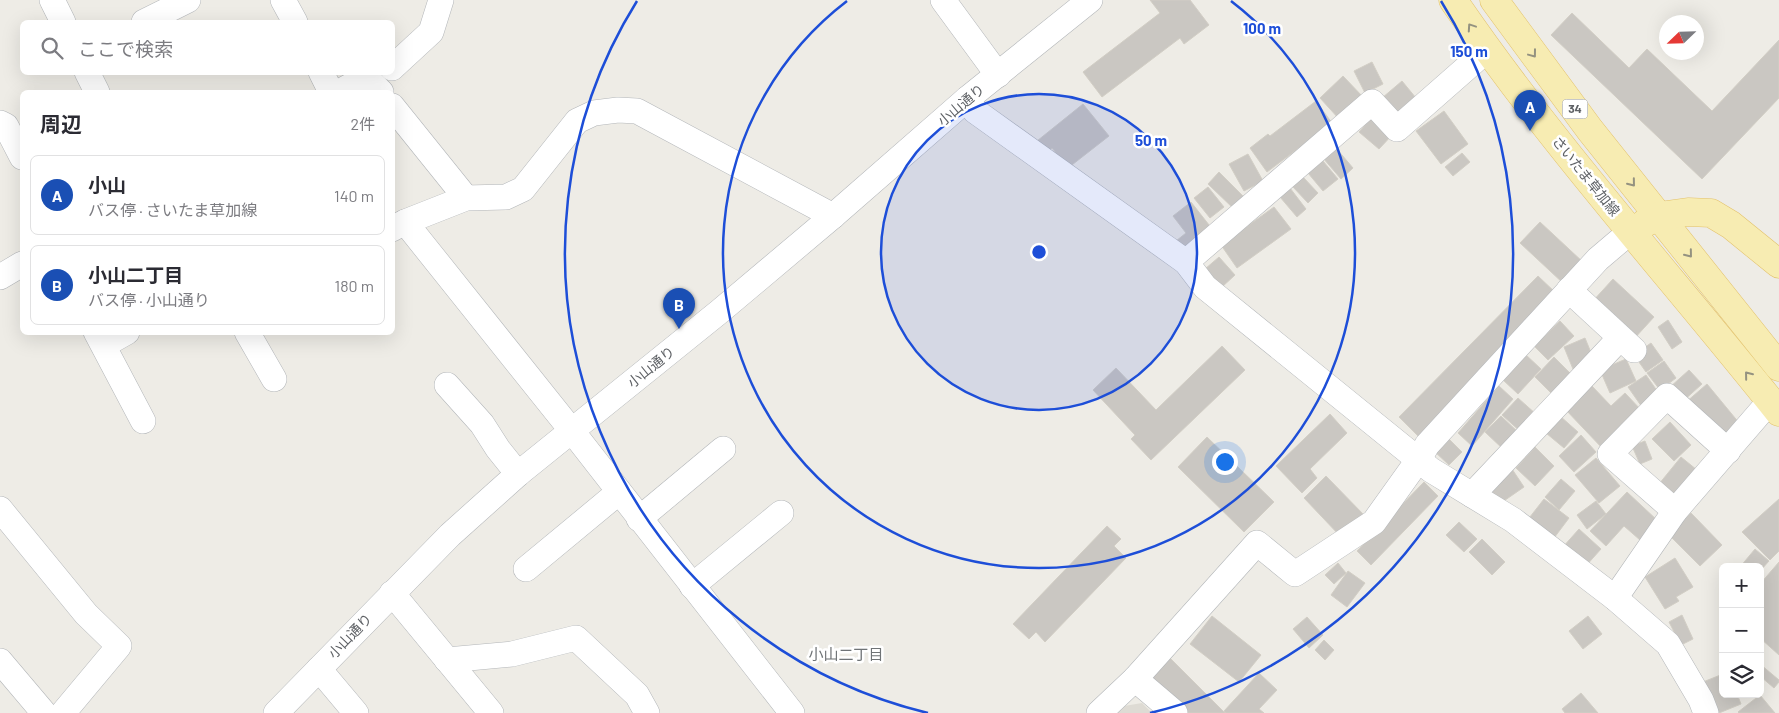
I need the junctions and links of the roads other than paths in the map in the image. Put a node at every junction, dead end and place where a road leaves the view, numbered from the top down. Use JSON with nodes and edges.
{"nodes":[{"id":1,"x":52,"y":0,"type":"edge"},
{"id":2,"x":188,"y":0,"type":"edge"},
{"id":3,"x":284,"y":0,"type":"edge"},
{"id":4,"x":441,"y":0,"type":"edge"},
{"id":5,"x":943,"y":0,"type":"edge"},
{"id":6,"x":1090,"y":0,"type":"edge"},
{"id":7,"x":1453,"y":0,"type":"edge"},
{"id":8,"x":1494,"y":0,"type":"edge"},
{"id":9,"x":62,"y":20,"type":"edge"},
{"id":10,"x":148,"y":20,"type":"edge"},
{"id":11,"x":294,"y":20,"type":"edge"},
{"id":12,"x":1487,"y":50,"type":"junction"},
{"id":13,"x":395,"y":65,"type":"edge"},
{"id":14,"x":88,"y":75,"type":"edge"},
{"id":15,"x":322,"y":75,"type":"edge"},
{"id":16,"x":998,"y":75,"type":"junction"},
{"id":17,"x":381,"y":84,"type":"edge"},
{"id":18,"x":96,"y":90,"type":"edge"},
{"id":19,"x":330,"y":90,"type":"edge"},
{"id":20,"x":343,"y":90,"type":"edge"},
{"id":21,"x":967,"y":99,"type":"junction"},
{"id":22,"x":395,"y":110,"type":"edge"},
{"id":23,"x":0,"y":123,"type":"edge"},
{"id":24,"x":20,"y":153,"type":"edge"},
{"id":25,"x":466,"y":198,"type":"junction"},
{"id":26,"x":834,"y":216,"type":"junction"},
{"id":27,"x":1659,"y":216,"type":"junction"},
{"id":28,"x":399,"y":225,"type":"edge"},
{"id":29,"x":1630,"y":231,"type":"junction"},
{"id":30,"x":1186,"y":262,"type":"junction"},
{"id":31,"x":1779,"y":264,"type":"edge"},
{"id":32,"x":20,"y":265,"type":"edge"},
{"id":33,"x":0,"y":277,"type":"edge"},
{"id":34,"x":1569,"y":290,"type":"junction"},
{"id":35,"x":115,"y":335,"type":"edge"},
{"id":36,"x":249,"y":335,"type":"edge"},
{"id":37,"x":100,"y":339,"type":"edge"},
{"id":38,"x":1779,"y":367,"type":"edge"},
{"id":39,"x":274,"y":379,"type":"dead end"},
{"id":40,"x":447,"y":384,"type":"dead end"},
{"id":41,"x":1775,"y":407,"type":"edge"},
{"id":42,"x":143,"y":421,"type":"dead end"},
{"id":43,"x":572,"y":431,"type":"junction"},
{"id":44,"x":722,"y":449,"type":"dead end"},
{"id":45,"x":1728,"y":451,"type":"junction"},
{"id":46,"x":1419,"y":459,"type":"junction"},
{"id":47,"x":518,"y":474,"type":"junction"},
{"id":48,"x":619,"y":492,"type":"junction"},
{"id":49,"x":1472,"y":495,"type":"junction"},
{"id":50,"x":0,"y":509,"type":"edge"},
{"id":51,"x":1675,"y":511,"type":"junction"},
{"id":52,"x":781,"y":513,"type":"dead end"},
{"id":53,"x":639,"y":519,"type":"junction"},
{"id":54,"x":526,"y":569,"type":"dead end"},
{"id":55,"x":692,"y":586,"type":"junction"},
{"id":56,"x":392,"y":593,"type":"junction"},
{"id":57,"x":1614,"y":598,"type":"junction"},
{"id":58,"x":447,"y":660,"type":"junction"},
{"id":59,"x":0,"y":661,"type":"edge"},
{"id":60,"x":319,"y":669,"type":"junction"},
{"id":61,"x":1135,"y":679,"type":"junction"},
{"id":62,"x":643,"y":711,"type":"edge"},
{"id":63,"x":44,"y":713,"type":"edge"},
{"id":64,"x":63,"y":713,"type":"edge"},
{"id":65,"x":276,"y":713,"type":"edge"},
{"id":66,"x":356,"y":713,"type":"edge"},
{"id":67,"x":491,"y":713,"type":"edge"},
{"id":68,"x":792,"y":713,"type":"edge"},
{"id":69,"x":1099,"y":713,"type":"edge"},
{"id":70,"x":1175,"y":713,"type":"edge"},
{"id":71,"x":1706,"y":713,"type":"edge"}],
"edges":[{"from":1,"to":9,"type":"street"},
{"from":2,"to":10,"type":"street"},
{"from":3,"to":11,"type":"street"},
{"from":4,"to":13,"type":"street"},
{"from":5,"to":16,"type":"street"},
{"from":6,"to":16,"type":"street","name":"小山通り"},
{"from":12,"to":7,"type":"main road","name":"さいたま草加線","number":"34","one_way":true},
{"from":8,"to":27,"type":"main road","number":"34","one_way":true},
{"from":12,"to":29,"type":"main road","name":"さいたま草加線","number":"34"},
{"from":12,"to":30,"type":"street"},
{"from":14,"to":18,"type":"street"},
{"from":15,"to":19,"type":"street"},
{"from":16,"to":21,"type":"street","name":"小山通り"},
{"from":17,"to":20,"type":"street"},
{"from":21,"to":26,"type":"street","name":"小山通り"},
{"from":21,"to":30,"type":"street"},
{"from":22,"to":25,"type":"street"},
{"from":23,"to":24,"type":"street"},
{"from":25,"to":26,"type":"street"},
{"from":25,"to":28,"type":"street"},
{"from":26,"to":43,"type":"street","name":"小山通り"},
{"from":27,"to":29,"type":"main road"},
{"from":27,"to":31,"type":"main road"},
{"from":27,"to":38,"type":"main road","number":"34","one_way":true},
{"from":28,"to":43,"type":"street"},
{"from":29,"to":34,"type":"street"},
{"from":41,"to":29,"type":"main road","name":"さいたま草加線","number":"34","one_way":true},
{"from":30,"to":46,"type":"street"},
{"from":32,"to":33,"type":"street"},
{"from":34,"to":46,"type":"street"},
{"from":34,"to":49,"type":"street"},
{"from":35,"to":37,"type":"street"},
{"from":36,"to":39,"type":"street"},
{"from":37,"to":42,"type":"street"},
{"from":40,"to":47,"type":"street"},
{"from":41,"to":45,"type":"street"},
{"from":43,"to":47,"type":"street","name":"小山通り"},
{"from":43,"to":48,"type":"street"},
{"from":44,"to":53,"type":"street"},
{"from":45,"to":51,"type":"street"},
{"from":45,"to":51,"type":"street"},
{"from":46,"to":49,"type":"street"},
{"from":46,"to":61,"type":"street"},
{"from":47,"to":56,"type":"street","name":"小山通り"},
{"from":48,"to":53,"type":"street"},
{"from":48,"to":54,"type":"street"},
{"from":49,"to":57,"type":"street"},
{"from":50,"to":64,"type":"street"},
{"from":51,"to":57,"type":"street"},
{"from":52,"to":55,"type":"street"},
{"from":53,"to":55,"type":"street"},
{"from":55,"to":68,"type":"street"},
{"from":56,"to":58,"type":"street"},
{"from":56,"to":60,"type":"street","name":"小山通り"},
{"from":57,"to":71,"type":"street"},
{"from":58,"to":62,"type":"street"},
{"from":58,"to":67,"type":"street"},
{"from":59,"to":63,"type":"street"},
{"from":60,"to":65,"type":"street","name":"小山通り"},
{"from":60,"to":66,"type":"street"},
{"from":61,"to":69,"type":"street"},
{"from":61,"to":70,"type":"street"}]}
